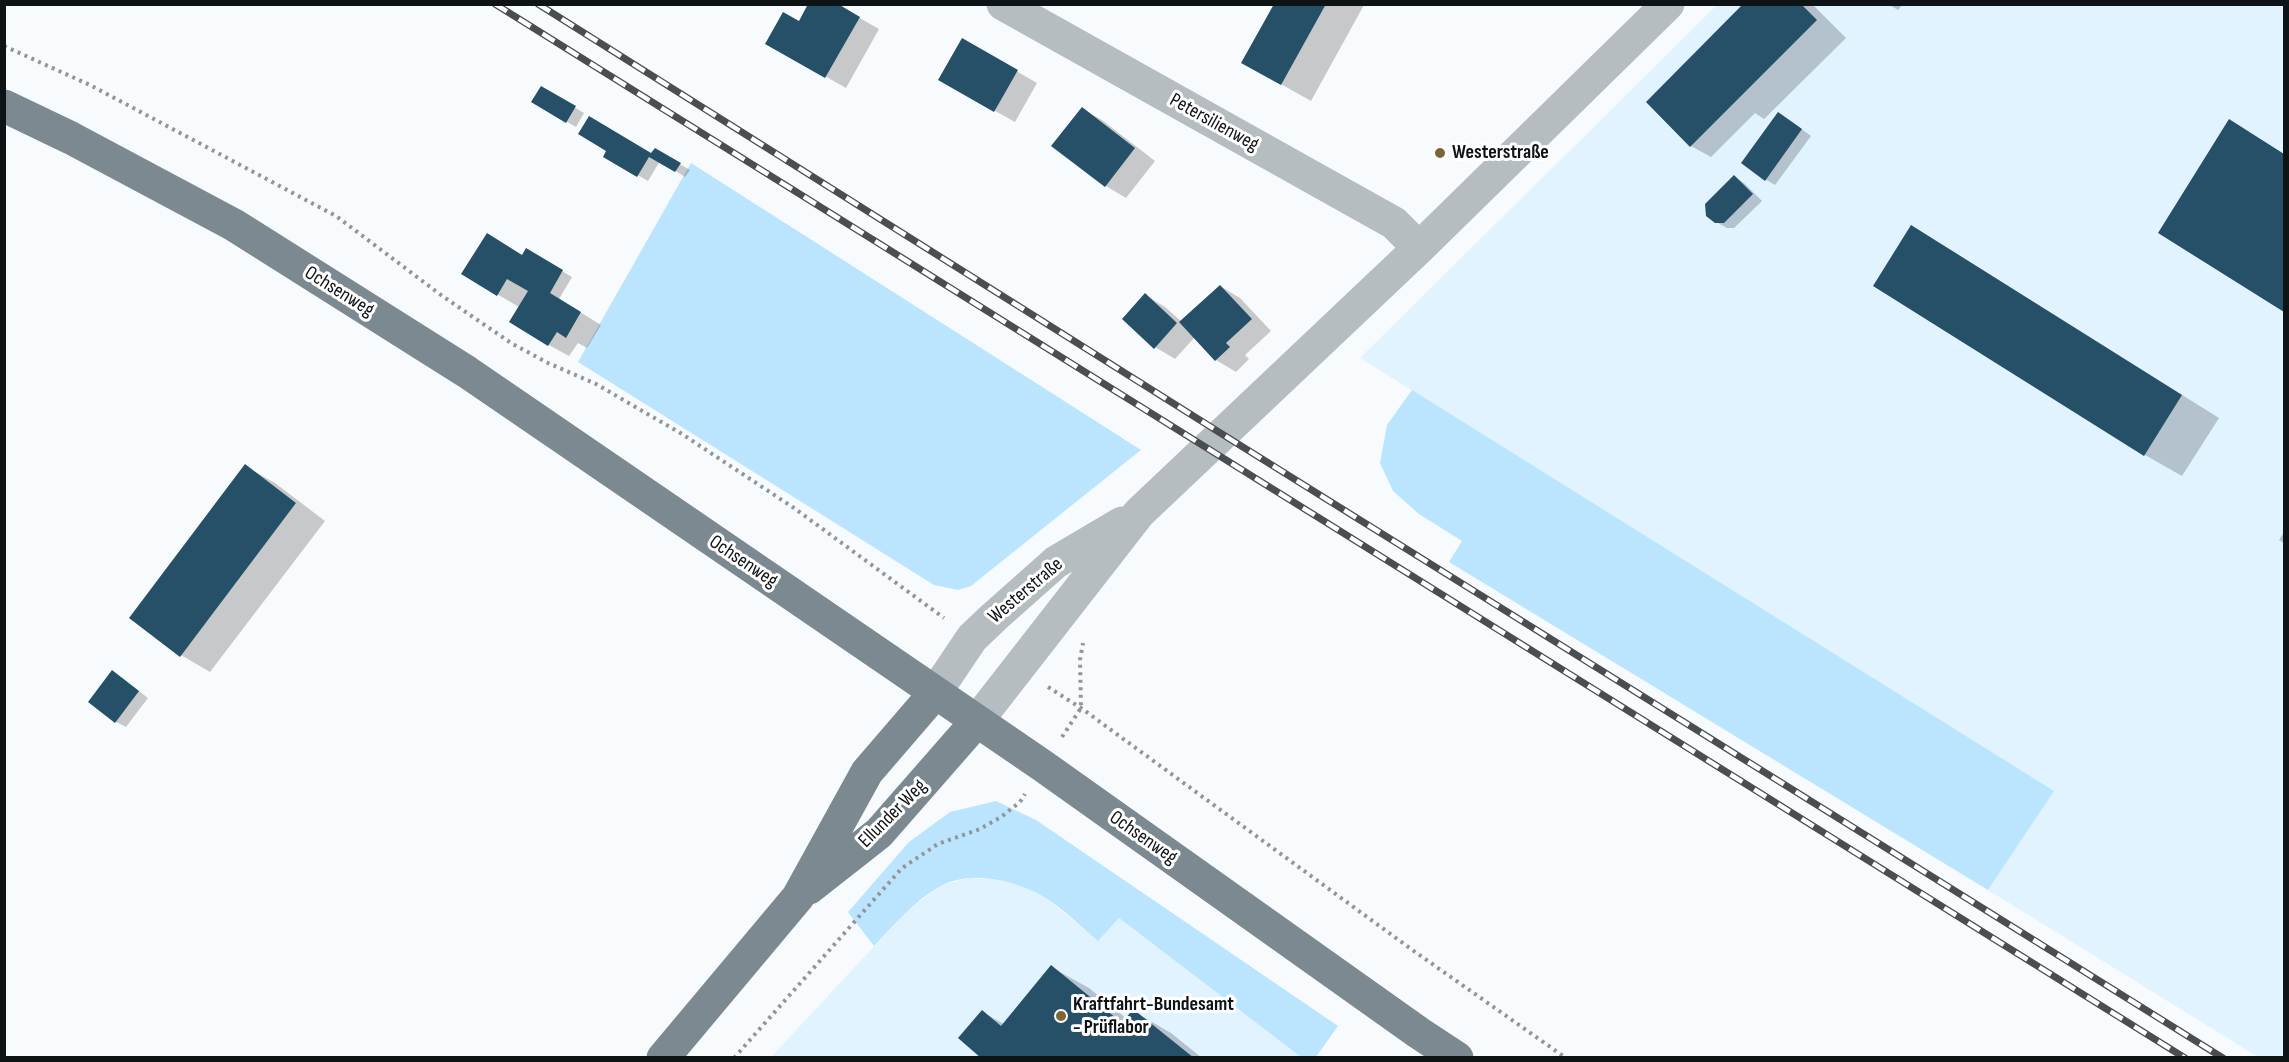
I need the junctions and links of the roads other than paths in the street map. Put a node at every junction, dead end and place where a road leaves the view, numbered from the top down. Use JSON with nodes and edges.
{"nodes":[{"id":1,"x":1004,"y":4,"type":"edge"},
{"id":2,"x":1668,"y":4,"type":"edge"},
{"id":3,"x":4,"y":106,"type":"edge"},
{"id":4,"x":1419,"y":248,"type":"junction"},
{"id":5,"x":1139,"y":513,"type":"junction"},
{"id":6,"x":935,"y":693,"type":"junction"},
{"id":7,"x":977,"y":721,"type":"junction"},
{"id":8,"x":798,"y":897,"type":"junction"},
{"id":9,"x":663,"y":1058,"type":"edge"},
{"id":10,"x":1457,"y":1058,"type":"edge"}],
"edges":[{"from":1,"to":4,"type":"street","name":"Petersilienweg"},
{"from":2,"to":4,"type":"street","name":"Westerstraße"},
{"from":3,"to":6,"type":"main road","name":"Ochsenweg"},
{"from":4,"to":5,"type":"street","name":"Westerstraße"},
{"from":5,"to":6,"type":"street","name":"Westerstraße"},
{"from":5,"to":7,"type":"street","name":"Westerstraße"},
{"from":6,"to":7,"type":"main road","name":"Ochsenweg"},
{"from":6,"to":8,"type":"main road","name":"Ellunder Weg"},
{"from":7,"to":8,"type":"main road","name":"Ellunder Weg"},
{"from":7,"to":10,"type":"main road","name":"Ochsenweg"},
{"from":8,"to":9,"type":"main road","name":"Ellunder Weg"}]}
